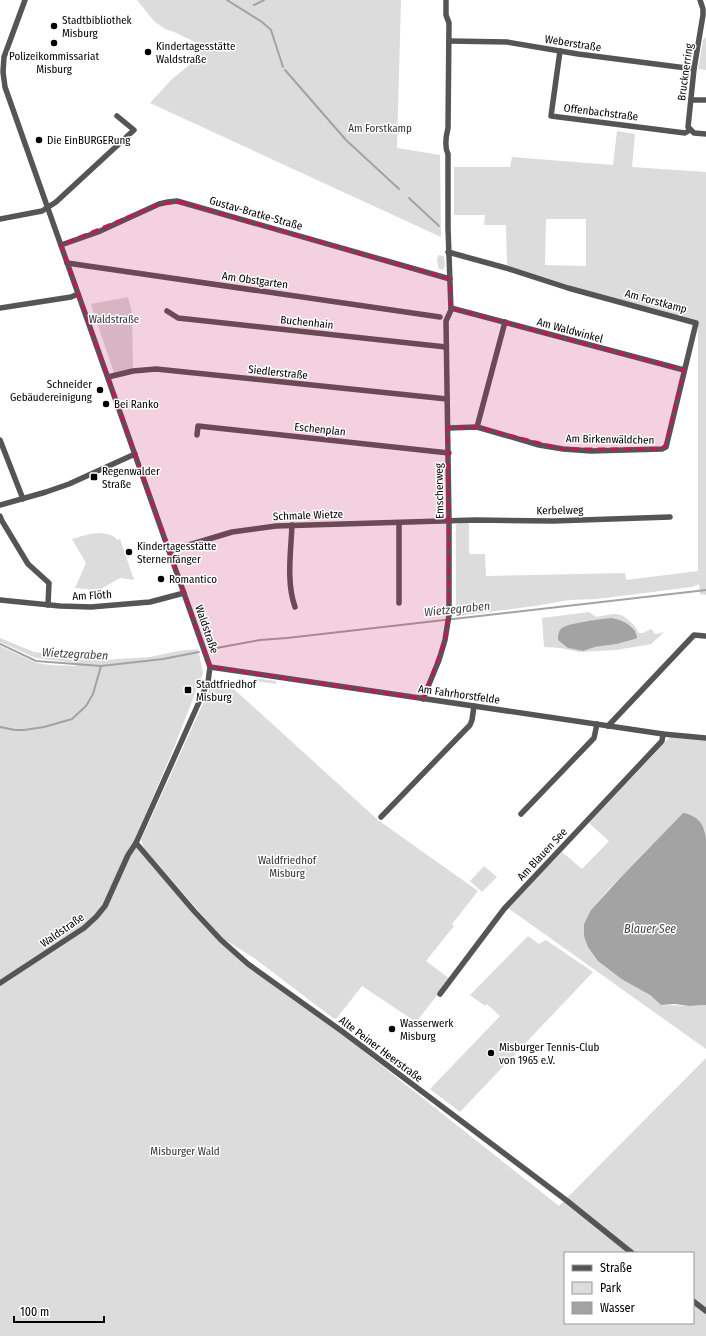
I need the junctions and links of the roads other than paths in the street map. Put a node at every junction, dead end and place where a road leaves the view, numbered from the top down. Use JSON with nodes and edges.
{"nodes":[{"id":1,"x":25,"y":0,"type":"edge"},
{"id":2,"x":446,"y":0,"type":"edge"},
{"id":3,"x":700,"y":0,"type":"edge"},
{"id":4,"x":449,"y":41,"type":"junction"},
{"id":5,"x":560,"y":51,"type":"junction"},
{"id":6,"x":2,"y":57,"type":"edge"},
{"id":7,"x":1,"y":66,"type":"edge"},
{"id":8,"x":694,"y":69,"type":"junction"},
{"id":9,"x":691,"y":100,"type":"junction"},
{"id":10,"x":706,"y":100,"type":"edge"},
{"id":11,"x":116,"y":116,"type":"dead end"},
{"id":12,"x":690,"y":130,"type":"junction"},
{"id":13,"x":706,"y":134,"type":"edge"},
{"id":14,"x":48,"y":208,"type":"junction"},
{"id":15,"x":0,"y":220,"type":"edge"},
{"id":16,"x":61,"y":245,"type":"junction"},
{"id":17,"x":448,"y":252,"type":"junction"},
{"id":18,"x":67,"y":263,"type":"junction"},
{"id":19,"x":450,"y":279,"type":"junction"},
{"id":20,"x":78,"y":294,"type":"junction"},
{"id":21,"x":0,"y":308,"type":"edge"},
{"id":22,"x":451,"y":308,"type":"junction"},
{"id":23,"x":167,"y":310,"type":"dead end"},
{"id":24,"x":440,"y":317,"type":"dead end"},
{"id":25,"x":505,"y":322,"type":"junction"},
{"id":26,"x":446,"y":346,"type":"junction"},
{"id":27,"x":684,"y":370,"type":"junction"},
{"id":28,"x":108,"y":377,"type":"junction"},
{"id":29,"x":447,"y":399,"type":"junction"},
{"id":30,"x":477,"y":427,"type":"junction"},
{"id":31,"x":448,"y":428,"type":"junction"},
{"id":32,"x":197,"y":435,"type":"dead end"},
{"id":33,"x":0,"y":440,"type":"edge"},
{"id":34,"x":448,"y":453,"type":"junction"},
{"id":35,"x":135,"y":454,"type":"junction"},
{"id":36,"x":22,"y":499,"type":"junction"},
{"id":37,"x":0,"y":505,"type":"edge"},
{"id":38,"x":0,"y":516,"type":"edge"},
{"id":39,"x":670,"y":517,"type":"dead end"},
{"id":40,"x":449,"y":521,"type":"junction"},
{"id":41,"x":398,"y":523,"type":"junction"},
{"id":42,"x":292,"y":525,"type":"junction"},
{"id":43,"x":169,"y":550,"type":"junction"},
{"id":44,"x":184,"y":593,"type":"junction"},
{"id":45,"x":0,"y":600,"type":"edge"},
{"id":46,"x":399,"y":603,"type":"dead end"},
{"id":47,"x":48,"y":605,"type":"junction"},
{"id":48,"x":295,"y":607,"type":"dead end"},
{"id":49,"x":705,"y":636,"type":"dead end"},
{"id":50,"x":210,"y":667,"type":"junction"},
{"id":51,"x":424,"y":699,"type":"junction"},
{"id":52,"x":474,"y":706,"type":"junction"},
{"id":53,"x":597,"y":724,"type":"junction"},
{"id":54,"x":608,"y":726,"type":"junction"},
{"id":55,"x":663,"y":734,"type":"junction"},
{"id":56,"x":706,"y":738,"type":"edge"},
{"id":57,"x":521,"y":814,"type":"dead end"},
{"id":58,"x":381,"y":817,"type":"dead end"},
{"id":59,"x":136,"y":843,"type":"junction"},
{"id":60,"x":0,"y":983,"type":"edge"},
{"id":61,"x":440,"y":994,"type":"dead end"},
{"id":62,"x":631,"y":1252,"type":"edge"},
{"id":63,"x":694,"y":1301,"type":"edge"},
{"id":64,"x":706,"y":1311,"type":"edge"}],
"edges":[{"from":1,"to":6,"type":"street","name":"Waldstraße"},
{"from":2,"to":4,"type":"street"},
{"from":3,"to":8,"type":"street","name":"Brucknerring"},
{"from":4,"to":5,"type":"street","name":"Weberstraße"},
{"from":4,"to":17,"type":"street"},
{"from":5,"to":8,"type":"street","name":"Weberstraße"},
{"from":5,"to":12,"type":"street","name":"Offenbachstraße"},
{"from":6,"to":7,"type":"street","name":"Waldstraße"},
{"from":7,"to":14,"type":"street","name":"Waldstraße"},
{"from":8,"to":9,"type":"street","name":"Brucknerring"},
{"from":9,"to":10,"type":"street"},
{"from":9,"to":12,"type":"street","name":"Brucknerring"},
{"from":11,"to":14,"type":"street"},
{"from":12,"to":13,"type":"street"},
{"from":14,"to":15,"type":"street"},
{"from":14,"to":16,"type":"street","name":"Waldstraße"},
{"from":16,"to":18,"type":"street","name":"Waldstraße"},
{"from":16,"to":19,"type":"street","name":"Gustav-Bratke-Straße"},
{"from":17,"to":19,"type":"street"},
{"from":17,"to":27,"type":"street","name":"Am Forstkamp"},
{"from":18,"to":20,"type":"street","name":"Waldstraße"},
{"from":18,"to":24,"type":"street","name":"Am Obstgarten"},
{"from":19,"to":22,"type":"street","name":"Emscherweg"},
{"from":20,"to":21,"type":"street"},
{"from":20,"to":28,"type":"street","name":"Waldstraße"},
{"from":22,"to":25,"type":"street","name":"Am Waldwinkel"},
{"from":22,"to":26,"type":"street","name":"Emscherweg"},
{"from":23,"to":26,"type":"street","name":"Buchenhain"},
{"from":25,"to":27,"type":"street","name":"Am Waldwinkel"},
{"from":25,"to":30,"type":"street"},
{"from":26,"to":29,"type":"street","name":"Emscherweg"},
{"from":27,"to":30,"type":"street","name":"Am Birkenwäldchen"},
{"from":28,"to":29,"type":"street","name":"Siedlerstraße"},
{"from":28,"to":35,"type":"street","name":"Waldstraße"},
{"from":29,"to":31,"type":"street","name":"Emscherweg"},
{"from":30,"to":31,"type":"street","name":"Am Birkenwäldchen"},
{"from":31,"to":34,"type":"street","name":"Emscherweg"},
{"from":32,"to":34,"type":"street","name":"Eschenplan"},
{"from":33,"to":36,"type":"street"},
{"from":34,"to":40,"type":"street","name":"Emscherweg"},
{"from":35,"to":36,"type":"street"},
{"from":35,"to":43,"type":"street","name":"Waldstraße"},
{"from":36,"to":37,"type":"street"},
{"from":38,"to":47,"type":"street"},
{"from":39,"to":40,"type":"street","name":"Kerbelweg"},
{"from":40,"to":41,"type":"street","name":"Schmale Wietze"},
{"from":40,"to":51,"type":"street","name":"Emscherweg"},
{"from":41,"to":42,"type":"street","name":"Schmale Wietze"},
{"from":41,"to":46,"type":"street"},
{"from":42,"to":43,"type":"street","name":"Schmale Wietze"},
{"from":42,"to":48,"type":"street"},
{"from":43,"to":44,"type":"street","name":"Waldstraße"},
{"from":44,"to":47,"type":"street","name":"Am Flöth"},
{"from":44,"to":50,"type":"street","name":"Waldstraße"},
{"from":45,"to":47,"type":"street","name":"Am Flöth"},
{"from":49,"to":54,"type":"street"},
{"from":50,"to":51,"type":"street","name":"Am Fahrhorstfelde"},
{"from":50,"to":59,"type":"street","name":"Waldstraße"},
{"from":51,"to":52,"type":"street","name":"Am Fahrhorstfelde"},
{"from":52,"to":53,"type":"street","name":"Am Fahrhorstfelde"},
{"from":52,"to":58,"type":"street"},
{"from":53,"to":54,"type":"street","name":"Am Fahrhorstfelde"},
{"from":53,"to":57,"type":"street"},
{"from":54,"to":55,"type":"street","name":"Am Fahrhorstfelde"},
{"from":55,"to":56,"type":"street","name":"Am Fahrhorstfelde"},
{"from":55,"to":61,"type":"street","name":"Am Blauen See"},
{"from":59,"to":60,"type":"street","name":"Waldstraße"},
{"from":59,"to":62,"type":"street","name":"Alte Peiner Heerstraße"},
{"from":63,"to":64,"type":"street"}]}
